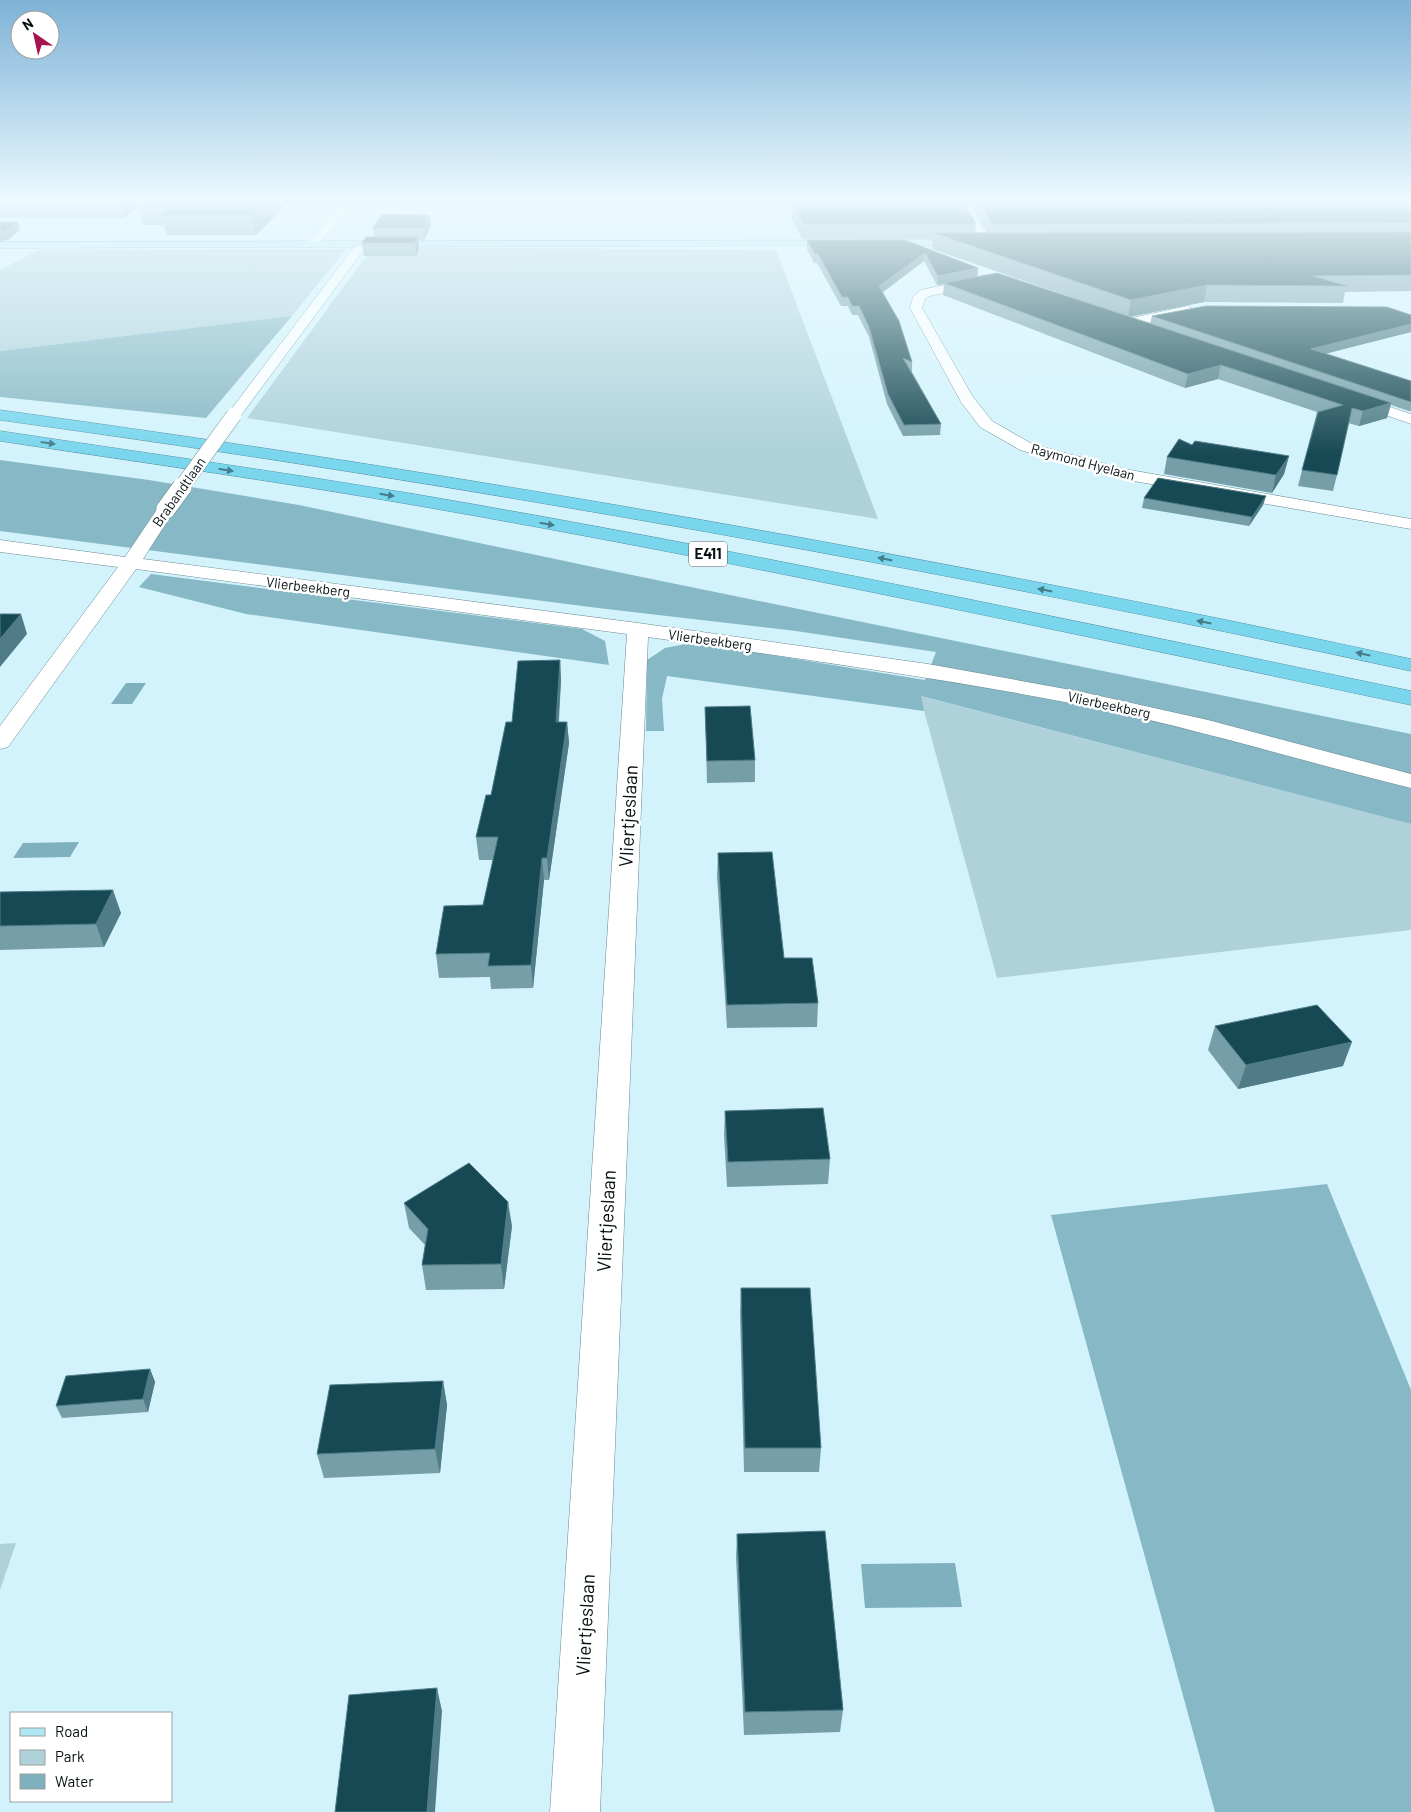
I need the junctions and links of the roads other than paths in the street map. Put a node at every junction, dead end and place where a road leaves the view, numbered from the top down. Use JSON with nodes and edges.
{"nodes":[{"id":1,"x":331,"y":286,"type":"edge"},
{"id":2,"x":963,"y":286,"type":"edge"},
{"id":3,"x":1204,"y":308,"type":"edge"},
{"id":4,"x":1157,"y":333,"type":"edge"},
{"id":5,"x":1345,"y":396,"type":"edge"},
{"id":6,"x":0,"y":415,"type":"edge"},
{"id":7,"x":1411,"y":419,"type":"edge"},
{"id":8,"x":0,"y":436,"type":"edge"},
{"id":9,"x":1411,"y":524,"type":"edge"},
{"id":10,"x":0,"y":546,"type":"edge"},
{"id":11,"x":130,"y":564,"type":"junction"},
{"id":12,"x":638,"y":629,"type":"junction"},
{"id":13,"x":1411,"y":665,"type":"edge"},
{"id":14,"x":1411,"y":698,"type":"edge"},
{"id":15,"x":0,"y":742,"type":"edge"},
{"id":16,"x":1411,"y":781,"type":"edge"},
{"id":17,"x":575,"y":1812,"type":"edge"}],
"edges":[{"from":1,"to":11,"type":"street","name":"Brabandtlaan","bridge":true},
{"from":2,"to":9,"type":"street","name":"Raymond Hyelaan"},
{"from":3,"to":4,"type":"street"},
{"from":5,"to":7,"type":"street"},
{"from":13,"to":6,"type":"highway","number":"E411","one_way":true},
{"from":8,"to":14,"type":"highway","number":"E411","one_way":true},
{"from":10,"to":11,"type":"street","name":"Vlierbeekberg"},
{"from":11,"to":12,"type":"street","name":"Vlierbeekberg"},
{"from":11,"to":15,"type":"street","name":"Brabandtlaan"},
{"from":12,"to":16,"type":"street","name":"Vlierbeekberg"},
{"from":12,"to":17,"type":"street","name":"Vliertjeslaan"}]}
